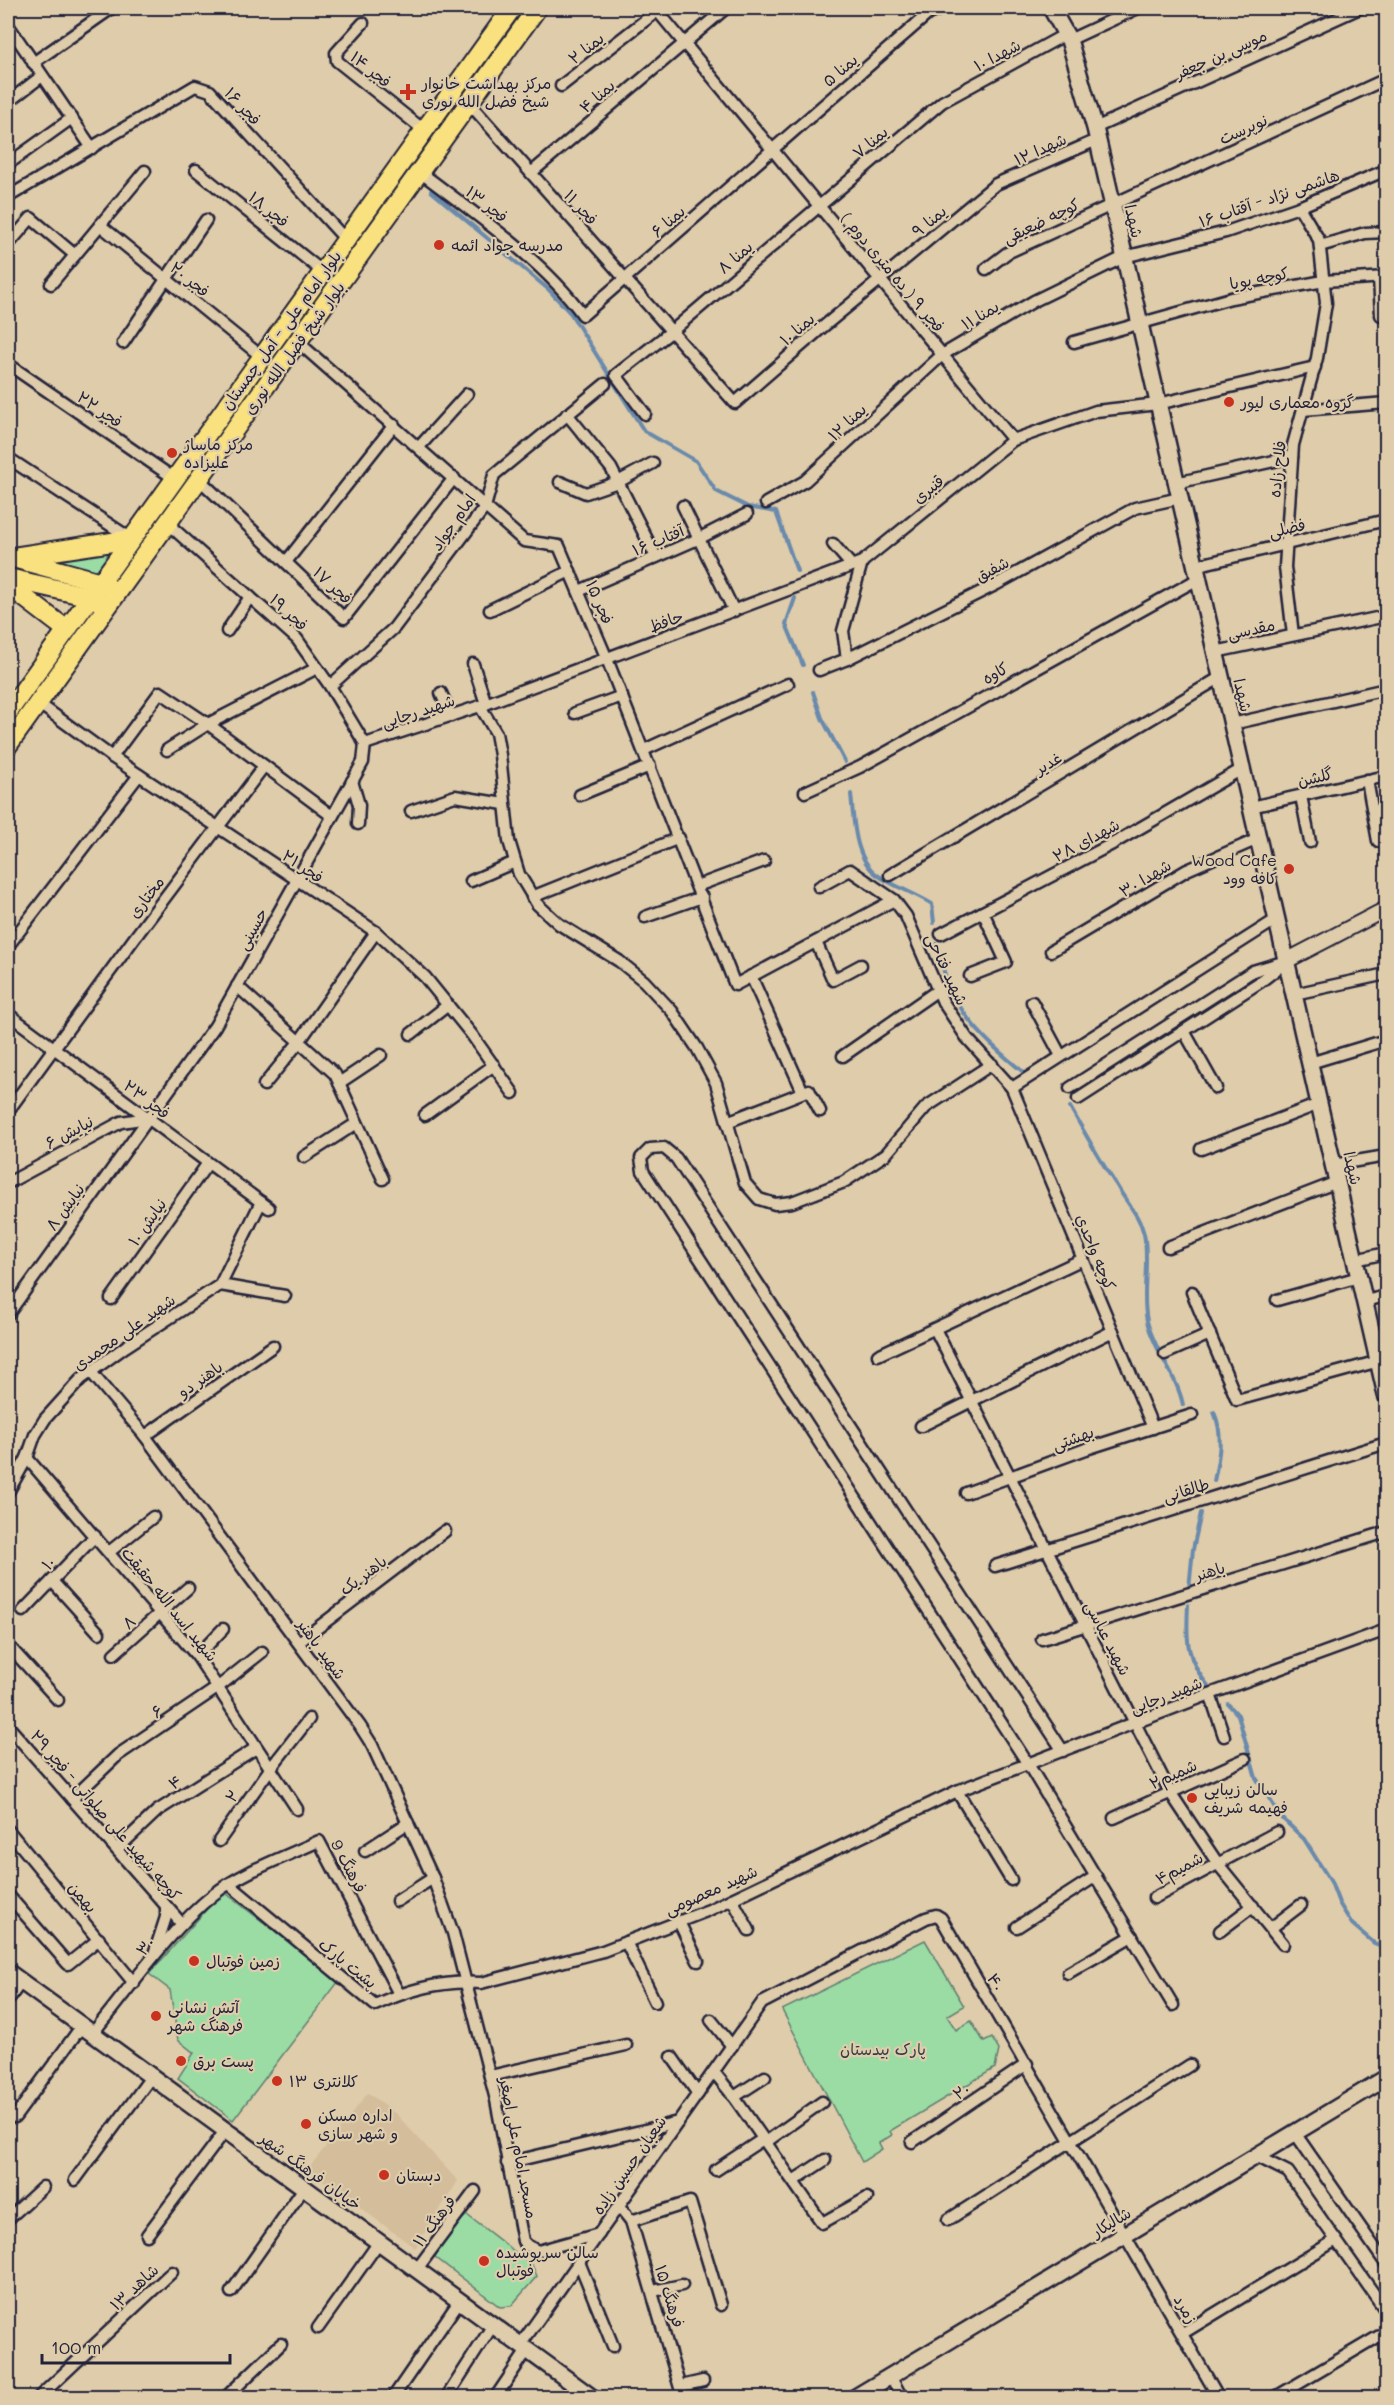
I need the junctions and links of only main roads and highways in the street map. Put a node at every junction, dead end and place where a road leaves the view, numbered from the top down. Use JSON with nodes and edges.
{"nodes":[{"id":1,"x":512,"y":8,"type":"edge"},
{"id":2,"x":537,"y":8,"type":"edge"},
{"id":3,"x":1051,"y":8,"type":"edge"},
{"id":4,"x":492,"y":35,"type":"junction"},
{"id":5,"x":509,"y":46,"type":"junction"},
{"id":6,"x":132,"y":539,"type":"junction"},
{"id":7,"x":16,"y":558,"type":"edge"},
{"id":8,"x":11,"y":582,"type":"edge"},
{"id":9,"x":96,"y":589,"type":"junction"},
{"id":10,"x":112,"y":600,"type":"junction"},
{"id":11,"x":67,"y":630,"type":"junction"},
{"id":12,"x":8,"y":711,"type":"edge"},
{"id":13,"x":8,"y":744,"type":"edge"},
{"id":14,"x":1381,"y":1343,"type":"edge"},
{"id":15,"x":1386,"y":1395,"type":"edge"},
{"id":16,"x":8,"y":1972,"type":"edge"},
{"id":17,"x":1386,"y":2078,"type":"edge"},
{"id":18,"x":593,"y":2397,"type":"edge"},
{"id":19,"x":854,"y":2397,"type":"edge"}],
"edges":[{"from":1,"to":4,"type":"main road","name":"بلوار امام علی - آمل چمستان"},
{"from":2,"to":5,"type":"main road","name":"بلوار شیخ فضل الله نوری"},
{"from":3,"to":14,"type":"main road","name":"شهدا"},
{"from":4,"to":5,"type":"main road"},
{"from":4,"to":6,"type":"main road","name":"بلوار امام علی - آمل چمستان"},
{"from":5,"to":10,"type":"main road","name":"بلوار شیخ فضل الله نوری"},
{"from":6,"to":7,"type":"main road"},
{"from":6,"to":9,"type":"main road","name":"بلوار امام علی - آمل چمستان"},
{"from":7,"to":8,"type":"main road"},
{"from":7,"to":9,"type":"main road"},
{"from":8,"to":9,"type":"main road"},
{"from":8,"to":11,"type":"main road"},
{"from":9,"to":10,"type":"main road"},
{"from":9,"to":11,"type":"main road","name":"بلوار امام علی - آمل چمستان"},
{"from":10,"to":13,"type":"main road","name":"بلوار شیخ فضل الله نوری"},
{"from":11,"to":12,"type":"main road","name":"بلوار امام علی - آمل چمستان"},
{"from":14,"to":15,"type":"main road","name":"شهدا"},
{"from":16,"to":18,"type":"main road","name":"خیابان فرهنگ شهر"},
{"from":17,"to":19,"type":"main road","name":"شالیکار"}]}
